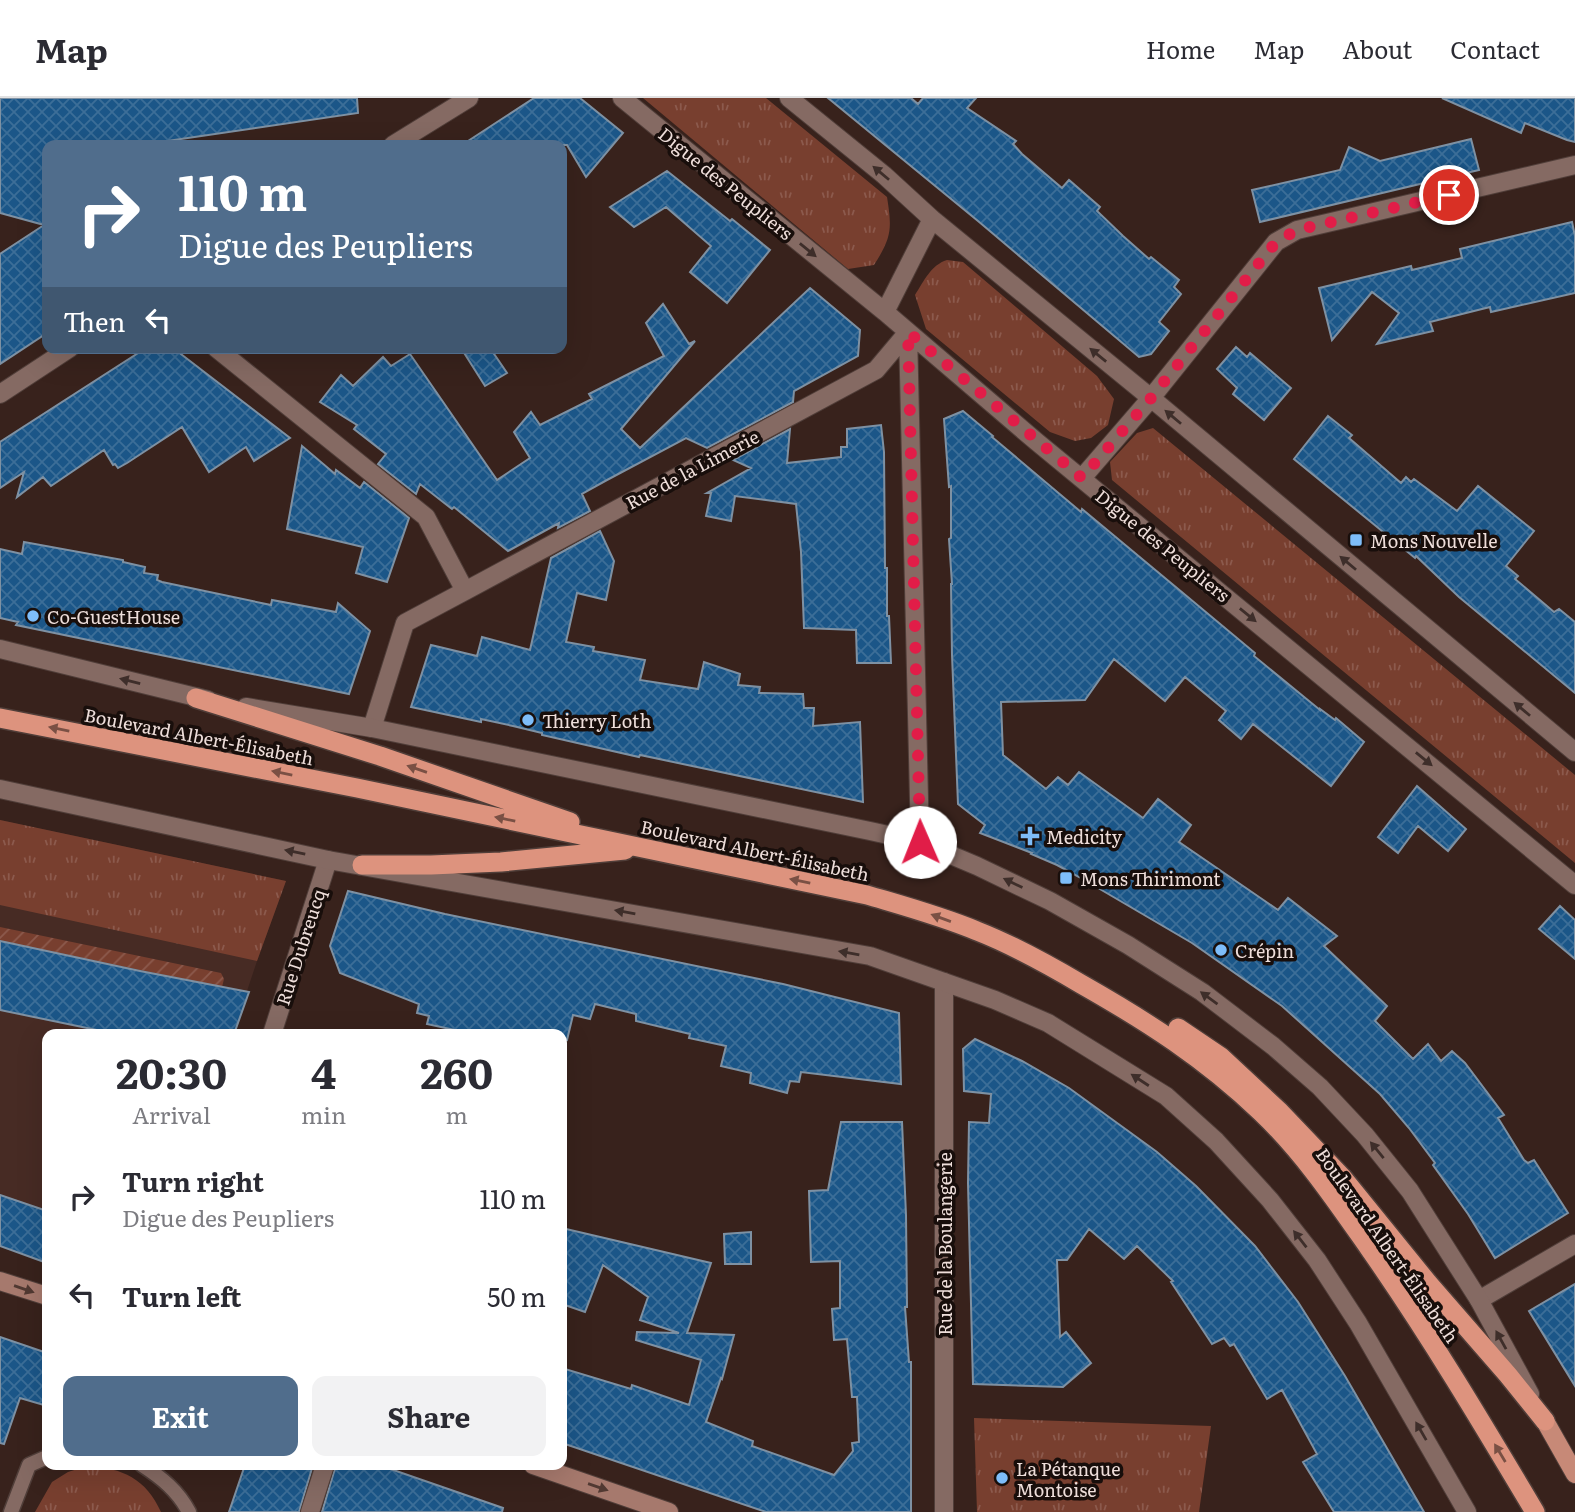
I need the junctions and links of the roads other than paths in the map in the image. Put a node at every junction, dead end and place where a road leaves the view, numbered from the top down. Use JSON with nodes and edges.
{"nodes":[{"id":1,"x":469,"y":98,"type":"edge"},
{"id":2,"x":622,"y":98,"type":"edge"},
{"id":3,"x":789,"y":98,"type":"edge"},
{"id":4,"x":401,"y":140,"type":"edge"},
{"id":5,"x":1575,"y":166,"type":"edge"},
{"id":6,"x":932,"y":219,"type":"junction"},
{"id":7,"x":885,"y":312,"type":"junction"},
{"id":8,"x":908,"y":332,"type":"junction"},
{"id":9,"x":62,"y":354,"type":"edge"},
{"id":10,"x":223,"y":354,"type":"edge"},
{"id":11,"x":0,"y":394,"type":"edge"},
{"id":12,"x":1151,"y":398,"type":"junction"},
{"id":13,"x":1082,"y":478,"type":"junction"},
{"id":14,"x":465,"y":591,"type":"junction"},
{"id":15,"x":0,"y":649,"type":"edge"},
{"id":16,"x":196,"y":698,"type":"junction"},
{"id":17,"x":0,"y":718,"type":"edge"},
{"id":18,"x":372,"y":728,"type":"junction"},
{"id":19,"x":1575,"y":752,"type":"edge"},
{"id":20,"x":0,"y":789,"type":"edge"},
{"id":21,"x":920,"y":842,"type":"junction"},
{"id":22,"x":643,"y":848,"type":"junction"},
{"id":23,"x":328,"y":860,"type":"junction"},
{"id":24,"x":362,"y":864,"type":"junction"},
{"id":25,"x":1575,"y":884,"type":"edge"},
{"id":26,"x":1027,"y":953,"type":"junction"},
{"id":27,"x":944,"y":982,"type":"junction"},
{"id":28,"x":274,"y":1029,"type":"edge"},
{"id":29,"x":1575,"y":1244,"type":"edge"},
{"id":30,"x":0,"y":1281,"type":"edge"},
{"id":31,"x":42,"y":1294,"type":"edge"},
{"id":32,"x":1479,"y":1300,"type":"junction"},
{"id":33,"x":1545,"y":1421,"type":"junction"},
{"id":34,"x":42,"y":1459,"type":"edge"},
{"id":35,"x":150,"y":1470,"type":"edge"},
{"id":36,"x":323,"y":1470,"type":"edge"},
{"id":37,"x":547,"y":1470,"type":"edge"},
{"id":38,"x":1575,"y":1474,"type":"edge"},
{"id":39,"x":942,"y":1510,"type":"edge"},
{"id":40,"x":10,"y":1512,"type":"edge"},
{"id":41,"x":189,"y":1512,"type":"edge"},
{"id":42,"x":310,"y":1512,"type":"edge"},
{"id":43,"x":669,"y":1512,"type":"edge"},
{"id":44,"x":1467,"y":1512,"type":"edge"},
{"id":45,"x":1535,"y":1512,"type":"edge"}],
"edges":[{"from":1,"to":4,"type":"street"},
{"from":2,"to":7,"type":"street","name":"Digue des Peupliers","one_way":true},
{"from":6,"to":3,"type":"street","one_way":true},
{"from":5,"to":12,"type":"street"},
{"from":6,"to":7,"type":"street"},
{"from":12,"to":6,"type":"street","one_way":true},
{"from":7,"to":8,"type":"street","name":"Digue des Peupliers"},
{"from":8,"to":13,"type":"street","name":"Digue des Peupliers"},
{"from":8,"to":14,"type":"street","name":"Rue de la Limerie"},
{"from":8,"to":21,"type":"street"},
{"from":9,"to":11,"type":"street"},
{"from":10,"to":14,"type":"street"},
{"from":12,"to":13,"type":"street"},
{"from":19,"to":12,"type":"street","one_way":true},
{"from":13,"to":25,"type":"street","name":"Digue des Peupliers","one_way":true},
{"from":14,"to":18,"type":"street","name":"Rue de la Limerie"},
{"from":16,"to":15,"type":"street","name":"Boulevard Albert-Élisabeth","one_way":true},
{"from":16,"to":18,"type":"street","name":"Boulevard Albert-Élisabeth"},
{"from":22,"to":16,"type":"highway","one_way":true},
{"from":22,"to":17,"type":"highway","name":"Boulevard Albert-Élisabeth","one_way":true},
{"from":18,"to":21,"type":"street","name":"Boulevard Albert-Élisabeth"},
{"from":23,"to":20,"type":"street","one_way":true},
{"from":32,"to":21,"type":"street","name":"Boulevard Albert-Élisabeth","one_way":true},
{"from":22,"to":24,"type":"highway"},
{"from":26,"to":22,"type":"highway","name":"Boulevard Albert-Élisabeth","one_way":true},
{"from":23,"to":24,"type":"street"},
{"from":23,"to":28,"type":"street","name":"Rue Dubreucq"},
{"from":27,"to":24,"type":"street","one_way":true},
{"from":26,"to":33,"type":"highway"},
{"from":45,"to":26,"type":"highway","name":"Boulevard Albert-Élisabeth","one_way":true},
{"from":27,"to":39,"type":"street","name":"Rue de la Boulangerie"},
{"from":44,"to":27,"type":"street","one_way":true},
{"from":29,"to":32,"type":"street"},
{"from":30,"to":31,"type":"main road","one_way":true},
{"from":33,"to":32,"type":"street","name":"Boulevard Albert-Élisabeth","one_way":true},
{"from":33,"to":38,"type":"main road"},
{"from":34,"to":40,"type":"lane"},
{"from":35,"to":41,"type":"lane"},
{"from":36,"to":42,"type":"street"},
{"from":37,"to":43,"type":"main road","one_way":true}]}
